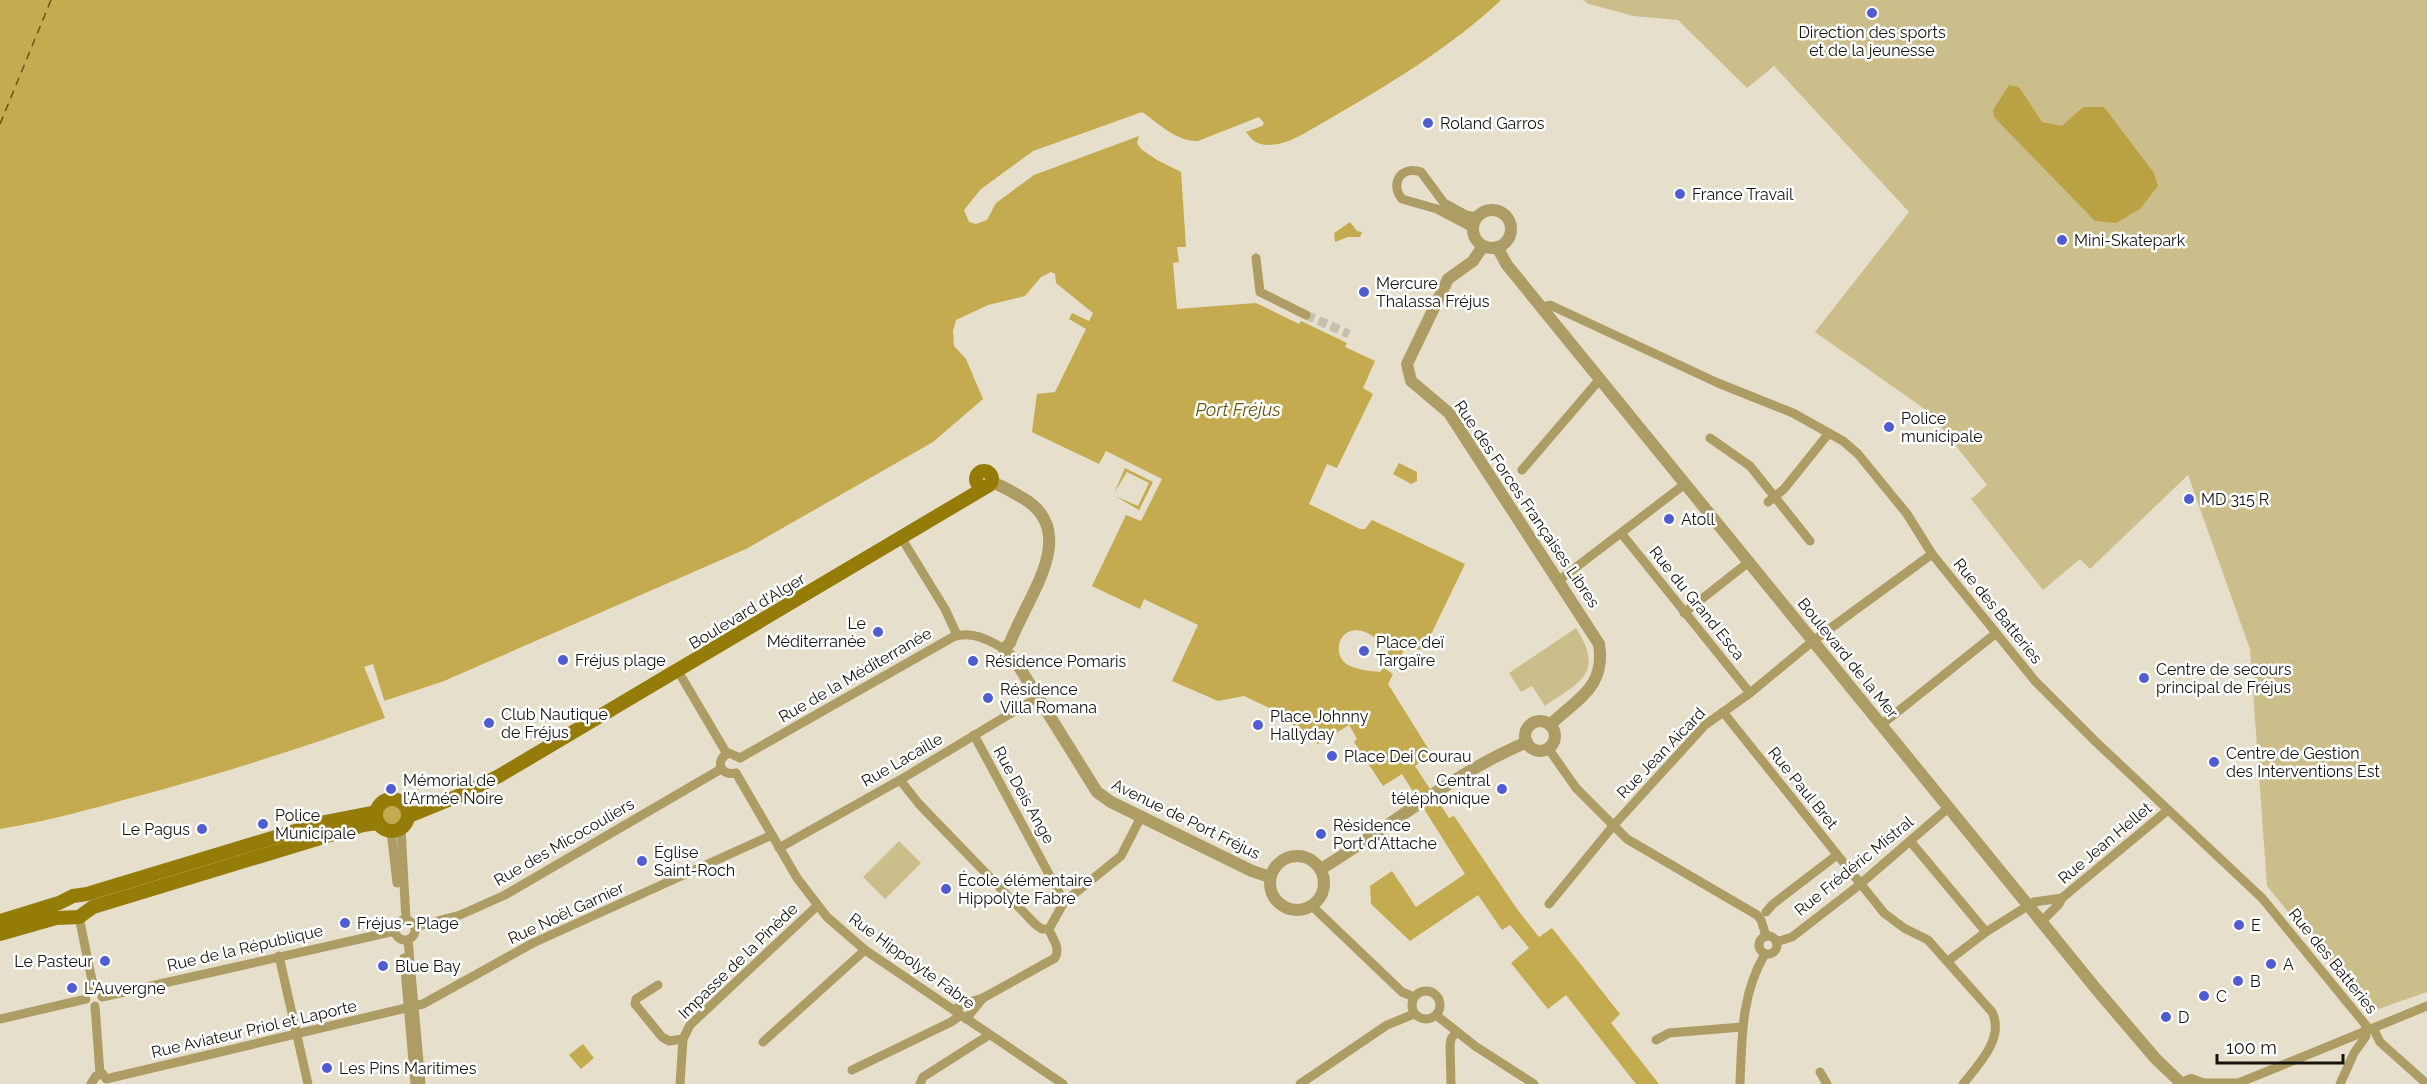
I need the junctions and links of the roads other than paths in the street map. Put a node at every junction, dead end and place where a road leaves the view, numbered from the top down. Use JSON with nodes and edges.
{"nodes":[{"id":1,"x":1430,"y":184,"type":"junction"},
{"id":2,"x":1417,"y":203,"type":"junction"},
{"id":3,"x":1475,"y":223,"type":"junction"},
{"id":4,"x":1483,"y":246,"type":"junction"},
{"id":5,"x":1497,"y":247,"type":"junction"},
{"id":6,"x":1256,"y":258,"type":"dead end"},
{"id":7,"x":1542,"y":307,"type":"junction"},
{"id":8,"x":1306,"y":315,"type":"tunnel mouth"},
{"id":9,"x":1600,"y":379,"type":"junction"},
{"id":10,"x":1829,"y":433,"type":"junction"},
{"id":11,"x":1710,"y":438,"type":"dead end"},
{"id":12,"x":1522,"y":470,"type":"dead end"},
{"id":13,"x":1685,"y":484,"type":"junction"},
{"id":14,"x":982,"y":487,"type":"joint"},
{"id":15,"x":1772,"y":500,"type":"junction"},
{"id":16,"x":1621,"y":533,"type":"junction"},
{"id":17,"x":902,"y":539,"type":"junction"},
{"id":18,"x":1810,"y":541,"type":"dead end"},
{"id":19,"x":1932,"y":554,"type":"junction"},
{"id":20,"x":1750,"y":561,"type":"junction"},
{"id":21,"x":1558,"y":580,"type":"junction"},
{"id":22,"x":1684,"y":613,"type":"junction"},
{"id":23,"x":1995,"y":634,"type":"junction"},
{"id":24,"x":957,"y":635,"type":"junction"},
{"id":25,"x":1813,"y":641,"type":"junction"},
{"id":26,"x":1007,"y":646,"type":"junction"},
{"id":27,"x":678,"y":671,"type":"junction"},
{"id":28,"x":1750,"y":693,"type":"junction"},
{"id":29,"x":1038,"y":697,"type":"junction"},
{"id":30,"x":1723,"y":712,"type":"junction"},
{"id":31,"x":1550,"y":725,"type":"junction"},
{"id":32,"x":1881,"y":725,"type":"junction"},
{"id":33,"x":974,"y":735,"type":"junction"},
{"id":34,"x":1527,"y":742,"type":"junction"},
{"id":35,"x":1548,"y":748,"type":"junction"},
{"id":36,"x":727,"y":754,"type":"junction"},
{"id":37,"x":740,"y":758,"type":"junction"},
{"id":38,"x":722,"y":769,"type":"junction"},
{"id":39,"x":736,"y":773,"type":"junction"},
{"id":40,"x":900,"y":780,"type":"junction"},
{"id":41,"x":1948,"y":808,"type":"junction"},
{"id":42,"x":2168,"y":810,"type":"junction"},
{"id":43,"x":409,"y":816,"type":"junction"},
{"id":44,"x":1141,"y":817,"type":"junction"},
{"id":45,"x":377,"y":818,"type":"junction"},
{"id":46,"x":1612,"y":826,"type":"junction"},
{"id":47,"x":396,"y":830,"type":"junction"},
{"id":48,"x":772,"y":835,"type":"junction"},
{"id":49,"x":1910,"y":841,"type":"junction"},
{"id":50,"x":779,"y":848,"type":"junction"},
{"id":51,"x":1837,"y":855,"type":"junction"},
{"id":52,"x":1321,"y":869,"type":"junction"},
{"id":53,"x":1270,"y":877,"type":"junction"},
{"id":54,"x":1861,"y":883,"type":"junction"},
{"id":55,"x":74,"y":898,"type":"junction"},
{"id":56,"x":2062,"y":898,"type":"junction"},
{"id":57,"x":1065,"y":902,"type":"junction"},
{"id":58,"x":1549,"y":904,"type":"dead end"},
{"id":59,"x":817,"y":906,"type":"junction"},
{"id":60,"x":1312,"y":906,"type":"junction"},
{"id":61,"x":2029,"y":907,"type":"junction"},
{"id":62,"x":1766,"y":912,"type":"dead end"},
{"id":63,"x":79,"y":915,"type":"junction"},
{"id":64,"x":403,"y":920,"type":"junction"},
{"id":65,"x":0,"y":921,"type":"edge"},
{"id":66,"x":2041,"y":922,"type":"junction"},
{"id":67,"x":415,"y":927,"type":"junction"},
{"id":68,"x":1049,"y":929,"type":"junction"},
{"id":69,"x":395,"y":931,"type":"junction"},
{"id":70,"x":1986,"y":932,"type":"junction"},
{"id":71,"x":0,"y":934,"type":"edge"},
{"id":72,"x":1766,"y":936,"type":"junction"},
{"id":73,"x":405,"y":940,"type":"junction"},
{"id":74,"x":1776,"y":942,"type":"junction"},
{"id":75,"x":865,"y":950,"type":"junction"},
{"id":76,"x":1765,"y":954,"type":"junction"},
{"id":77,"x":279,"y":956,"type":"junction"},
{"id":78,"x":1948,"y":961,"type":"junction"},
{"id":79,"x":658,"y":985,"type":"dead end"},
{"id":80,"x":98,"y":993,"type":"junction"},
{"id":81,"x":1414,"y":997,"type":"junction"},
{"id":82,"x":983,"y":998,"type":"junction"},
{"id":83,"x":86,"y":999,"type":"junction"},
{"id":84,"x":95,"y":1006,"type":"junction"},
{"id":85,"x":2427,"y":1006,"type":"edge"},
{"id":86,"x":412,"y":1008,"type":"junction"},
{"id":87,"x":1414,"y":1014,"type":"junction"},
{"id":88,"x":960,"y":1015,"type":"junction"},
{"id":89,"x":1436,"y":1015,"type":"junction"},
{"id":90,"x":0,"y":1019,"type":"edge"},
{"id":91,"x":1742,"y":1027,"type":"junction"},
{"id":92,"x":2369,"y":1029,"type":"junction"},
{"id":93,"x":1456,"y":1032,"type":"junction"},
{"id":94,"x":297,"y":1035,"type":"junction"},
{"id":95,"x":989,"y":1035,"type":"junction"},
{"id":96,"x":682,"y":1039,"type":"junction"},
{"id":97,"x":1656,"y":1040,"type":"dead end"},
{"id":98,"x":763,"y":1042,"type":"dead end"},
{"id":99,"x":852,"y":1070,"type":"dead end"},
{"id":100,"x":1820,"y":1072,"type":"dead end"},
{"id":101,"x":104,"y":1079,"type":"edge"},
{"id":102,"x":89,"y":1083,"type":"edge"},
{"id":103,"x":2201,"y":1083,"type":"edge"},
{"id":104,"x":2237,"y":1083,"type":"edge"},
{"id":105,"x":308,"y":1084,"type":"edge"},
{"id":106,"x":415,"y":1084,"type":"edge"},
{"id":107,"x":421,"y":1084,"type":"edge"},
{"id":108,"x":680,"y":1084,"type":"edge"},
{"id":109,"x":920,"y":1084,"type":"edge"},
{"id":110,"x":1063,"y":1084,"type":"edge"},
{"id":111,"x":1300,"y":1084,"type":"edge"},
{"id":112,"x":1451,"y":1084,"type":"edge"},
{"id":113,"x":1534,"y":1084,"type":"edge"},
{"id":114,"x":1740,"y":1084,"type":"edge"},
{"id":115,"x":1827,"y":1084,"type":"edge"},
{"id":116,"x":1963,"y":1084,"type":"edge"},
{"id":117,"x":2182,"y":1084,"type":"edge"},
{"id":118,"x":2340,"y":1084,"type":"edge"},
{"id":119,"x":2427,"y":1084,"type":"edge"}],
"edges":[{"from":1,"to":2,"type":"street"},
{"from":1,"to":2,"type":"street"},
{"from":1,"to":3,"type":"street"},
{"from":2,"to":3,"type":"street"},
{"from":3,"to":4,"type":"street"},
{"from":3,"to":5,"type":"street"},
{"from":4,"to":5,"type":"street"},
{"from":4,"to":21,"type":"street","name":"Rue des Forces Françaises Libres"},
{"from":5,"to":7,"type":"street","name":"Boulevard de la Mer"},
{"from":6,"to":8,"type":"street"},
{"from":7,"to":9,"type":"street","name":"Boulevard de la Mer"},
{"from":7,"to":10,"type":"street","name":"Rue des Batteries"},
{"from":9,"to":12,"type":"street"},
{"from":9,"to":13,"type":"street","name":"Boulevard de la Mer"},
{"from":10,"to":15,"type":"street"},
{"from":10,"to":19,"type":"street","name":"Rue des Batteries"},
{"from":11,"to":15,"type":"street"},
{"from":13,"to":16,"type":"street"},
{"from":13,"to":20,"type":"street","name":"Boulevard de la Mer"},
{"from":14,"to":17,"type":"main road","name":"Boulevard d'Alger"},
{"from":14,"to":26,"type":"street"},
{"from":15,"to":18,"type":"street"},
{"from":16,"to":21,"type":"street"},
{"from":16,"to":22,"type":"street","name":"Rue du Grand Esca"},
{"from":17,"to":24,"type":"street"},
{"from":17,"to":27,"type":"main road","name":"Boulevard d'Alger"},
{"from":19,"to":23,"type":"street","name":"Rue des Batteries"},
{"from":19,"to":25,"type":"street","name":"Rue Jean Aicard"},
{"from":20,"to":22,"type":"street"},
{"from":20,"to":25,"type":"street","name":"Boulevard de la Mer"},
{"from":21,"to":31,"type":"street","name":"Rue des Forces Françaises Libres"},
{"from":22,"to":28,"type":"street","name":"Rue du Grand Esca"},
{"from":23,"to":32,"type":"street"},
{"from":23,"to":42,"type":"street","name":"Rue des Batteries"},
{"from":24,"to":26,"type":"street","name":"Rue de la Méditerranée"},
{"from":24,"to":37,"type":"street","name":"Rue de la Méditerranée"},
{"from":25,"to":28,"type":"street","name":"Rue Jean Aicard"},
{"from":25,"to":32,"type":"street","name":"Boulevard de la Mer"},
{"from":26,"to":29,"type":"street","name":"Avenue de Port Fréjus"},
{"from":27,"to":36,"type":"street"},
{"from":27,"to":43,"type":"main road","name":"Boulevard d'Alger"},
{"from":28,"to":30,"type":"street","name":"Rue Jean Aicard"},
{"from":29,"to":33,"type":"street","name":"Rue Lacaille"},
{"from":29,"to":44,"type":"street","name":"Avenue de Port Fréjus"},
{"from":30,"to":46,"type":"street","name":"Rue Jean Aicard"},
{"from":30,"to":51,"type":"street","name":"Rue Paul Bret"},
{"from":31,"to":34,"type":"street"},
{"from":31,"to":35,"type":"street"},
{"from":32,"to":41,"type":"street","name":"Boulevard de la Mer"},
{"from":33,"to":40,"type":"street","name":"Rue Lacaille"},
{"from":33,"to":57,"type":"street","name":"Rue Deis Ange"},
{"from":34,"to":35,"type":"street"},
{"from":34,"to":52,"type":"street"},
{"from":35,"to":46,"type":"street"},
{"from":36,"to":37,"type":"street"},
{"from":36,"to":38,"type":"street"},
{"from":37,"to":39,"type":"street"},
{"from":38,"to":39,"type":"street"},
{"from":38,"to":67,"type":"street","name":"Rue des Micocouliers"},
{"from":39,"to":48,"type":"street","name":"Rue Hippolyte Fabre"},
{"from":40,"to":50,"type":"street","name":"Rue Lacaille"},
{"from":40,"to":68,"type":"street"},
{"from":41,"to":49,"type":"street","name":"Rue Frédéric Mistral"},
{"from":41,"to":61,"type":"street","name":"Boulevard de la Mer"},
{"from":42,"to":56,"type":"street","name":"Rue Jean Hellet"},
{"from":42,"to":92,"type":"street","name":"Rue des Batteries"},
{"from":43,"to":45,"type":"main road"},
{"from":43,"to":47,"type":"main road"},
{"from":44,"to":53,"type":"street","name":"Avenue de Port Fréjus"},
{"from":44,"to":57,"type":"street"},
{"from":45,"to":47,"type":"main road"},
{"from":45,"to":55,"type":"main road"},
{"from":45,"to":63,"type":"main road"},
{"from":46,"to":58,"type":"street","name":"Rue Jean Aicard"},
{"from":46,"to":72,"type":"street"},
{"from":47,"to":64,"type":"street"},
{"from":48,"to":50,"type":"street","name":"Rue Hippolyte Fabre"},
{"from":48,"to":86,"type":"street","name":"Rue Noël Garnier"},
{"from":49,"to":54,"type":"street","name":"Rue Frédéric Mistral"},
{"from":49,"to":70,"type":"street"},
{"from":50,"to":59,"type":"street","name":"Rue Hippolyte Fabre"},
{"from":51,"to":54,"type":"street","name":"Rue Paul Bret"},
{"from":51,"to":62,"type":"street"},
{"from":52,"to":53,"type":"street"},
{"from":52,"to":60,"type":"street"},
{"from":53,"to":60,"type":"street"},
{"from":54,"to":74,"type":"street","name":"Rue Frédéric Mistral"},
{"from":54,"to":78,"type":"street","name":"Rue Paul Bret"},
{"from":55,"to":63,"type":"main road"},
{"from":55,"to":63,"type":"main road"},
{"from":55,"to":65,"type":"main road"},
{"from":56,"to":61,"type":"street","name":"Rue Jean Hellet"},
{"from":56,"to":66,"type":"street","name":"Rue Jean Hellet"},
{"from":57,"to":68,"type":"street"},
{"from":59,"to":75,"type":"street","name":"Rue Hippolyte Fabre"},
{"from":59,"to":96,"type":"street","name":"Impasse de la Pinède"},
{"from":60,"to":81,"type":"street"},
{"from":61,"to":66,"type":"street","name":"Boulevard de la Mer"},
{"from":61,"to":70,"type":"street","name":"Rue Jean Hellet"},
{"from":63,"to":71,"type":"main road"},
{"from":63,"to":80,"type":"street"},
{"from":64,"to":67,"type":"street"},
{"from":64,"to":69,"type":"street"},
{"from":66,"to":117,"type":"street","name":"Boulevard de la Mer"},
{"from":67,"to":73,"type":"street"},
{"from":68,"to":82,"type":"street"},
{"from":69,"to":73,"type":"street"},
{"from":69,"to":77,"type":"street","name":"Rue de la République"},
{"from":70,"to":78,"type":"street","name":"Rue Jean Hellet"},
{"from":72,"to":74,"type":"street"},
{"from":72,"to":76,"type":"street"},
{"from":73,"to":86,"type":"street"},
{"from":74,"to":76,"type":"street"},
{"from":75,"to":88,"type":"street","name":"Rue Hippolyte Fabre"},
{"from":75,"to":98,"type":"street"},
{"from":76,"to":91,"type":"street"},
{"from":77,"to":80,"type":"street","name":"Rue de la République"},
{"from":77,"to":94,"type":"street"},
{"from":78,"to":116,"type":"street","name":"Rue Paul Bret"},
{"from":79,"to":96,"type":"street","name":"Impasse de la Pinède"},
{"from":80,"to":83,"type":"street"},
{"from":80,"to":84,"type":"street"},
{"from":81,"to":87,"type":"street"},
{"from":81,"to":89,"type":"street"},
{"from":82,"to":88,"type":"street"},
{"from":82,"to":88,"type":"street"},
{"from":83,"to":84,"type":"street"},
{"from":83,"to":90,"type":"street"},
{"from":84,"to":101,"type":"street"},
{"from":85,"to":92,"type":"street"},
{"from":86,"to":94,"type":"street","name":"Rue Aviateur Priol et Laporte"},
{"from":86,"to":106,"type":"street"},
{"from":86,"to":107,"type":"street"},
{"from":87,"to":89,"type":"street"},
{"from":87,"to":111,"type":"street"},
{"from":88,"to":95,"type":"street","name":"Rue Hippolyte Fabre"},
{"from":88,"to":99,"type":"street"},
{"from":89,"to":93,"type":"street"},
{"from":91,"to":97,"type":"street"},
{"from":91,"to":114,"type":"street"},
{"from":92,"to":104,"type":"street"},
{"from":92,"to":118,"type":"street"},
{"from":92,"to":119,"type":"street","name":"Rue des Batteries"},
{"from":93,"to":112,"type":"street"},
{"from":93,"to":113,"type":"street"},
{"from":94,"to":101,"type":"street","name":"Rue Aviateur Priol et Laporte"},
{"from":94,"to":105,"type":"street"},
{"from":95,"to":109,"type":"street"},
{"from":95,"to":110,"type":"street","name":"Rue Hippolyte Fabre"},
{"from":96,"to":108,"type":"street","name":"Impasse de la Pinède"},
{"from":100,"to":115,"type":"street"},
{"from":101,"to":102,"type":"street"},
{"from":103,"to":104,"type":"street"},
{"from":103,"to":117,"type":"street","name":"Boulevard de la Mer"}]}
